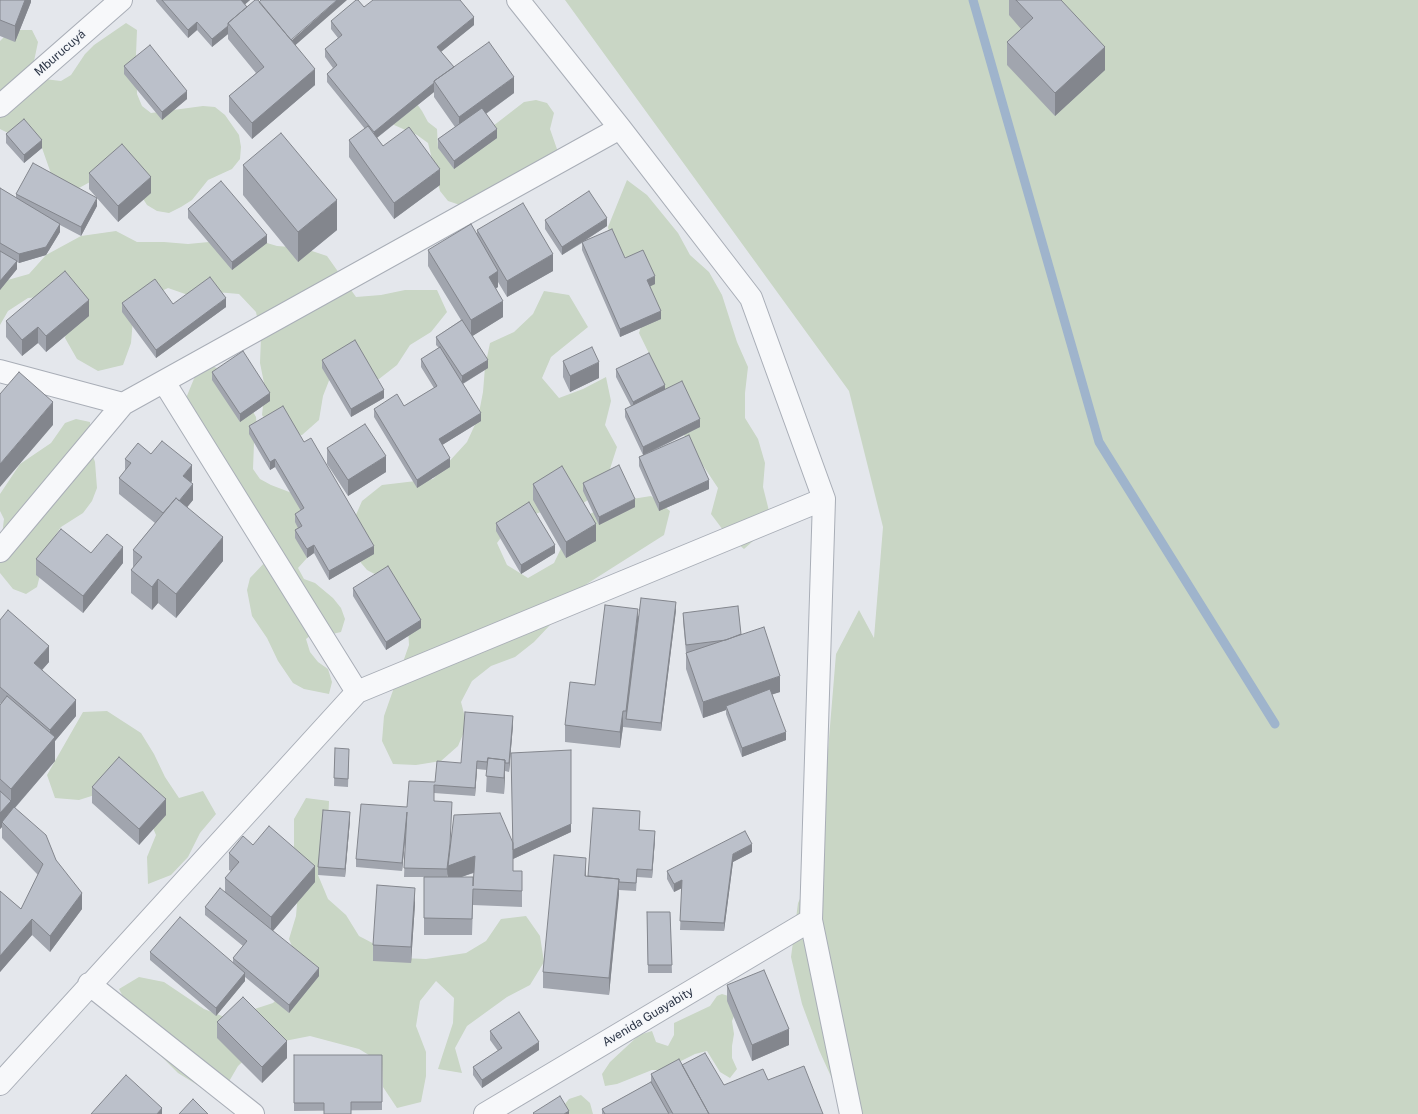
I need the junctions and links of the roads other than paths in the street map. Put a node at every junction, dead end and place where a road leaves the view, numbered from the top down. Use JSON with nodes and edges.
{"nodes":[{"id":1,"x":121,"y":0,"type":"edge"},
{"id":2,"x":518,"y":0,"type":"edge"},
{"id":3,"x":0,"y":106,"type":"edge"},
{"id":4,"x":620,"y":128,"type":"junction"},
{"id":5,"x":0,"y":371,"type":"edge"},
{"id":6,"x":164,"y":382,"type":"junction"},
{"id":7,"x":123,"y":404,"type":"junction"},
{"id":8,"x":824,"y":500,"type":"junction"},
{"id":9,"x":0,"y":551,"type":"edge"},
{"id":10,"x":357,"y":692,"type":"junction"},
{"id":11,"x":811,"y":920,"type":"junction"},
{"id":12,"x":89,"y":984,"type":"junction"},
{"id":13,"x":0,"y":1084,"type":"edge"},
{"id":14,"x":253,"y":1114,"type":"edge"},
{"id":15,"x":485,"y":1114,"type":"edge"},
{"id":16,"x":851,"y":1114,"type":"edge"}],
"edges":[{"from":1,"to":3,"type":"street","name":"Mburucuyá"},
{"from":2,"to":4,"type":"street"},
{"from":4,"to":6,"type":"street"},
{"from":4,"to":8,"type":"street"},
{"from":5,"to":7,"type":"street"},
{"from":6,"to":7,"type":"street"},
{"from":6,"to":10,"type":"street"},
{"from":7,"to":9,"type":"street"},
{"from":8,"to":10,"type":"street"},
{"from":8,"to":11,"type":"street"},
{"from":10,"to":12,"type":"street"},
{"from":11,"to":15,"type":"street","name":"Avenida Guayabity"},
{"from":11,"to":16,"type":"street"},
{"from":12,"to":13,"type":"street"},
{"from":12,"to":14,"type":"street"}]}
